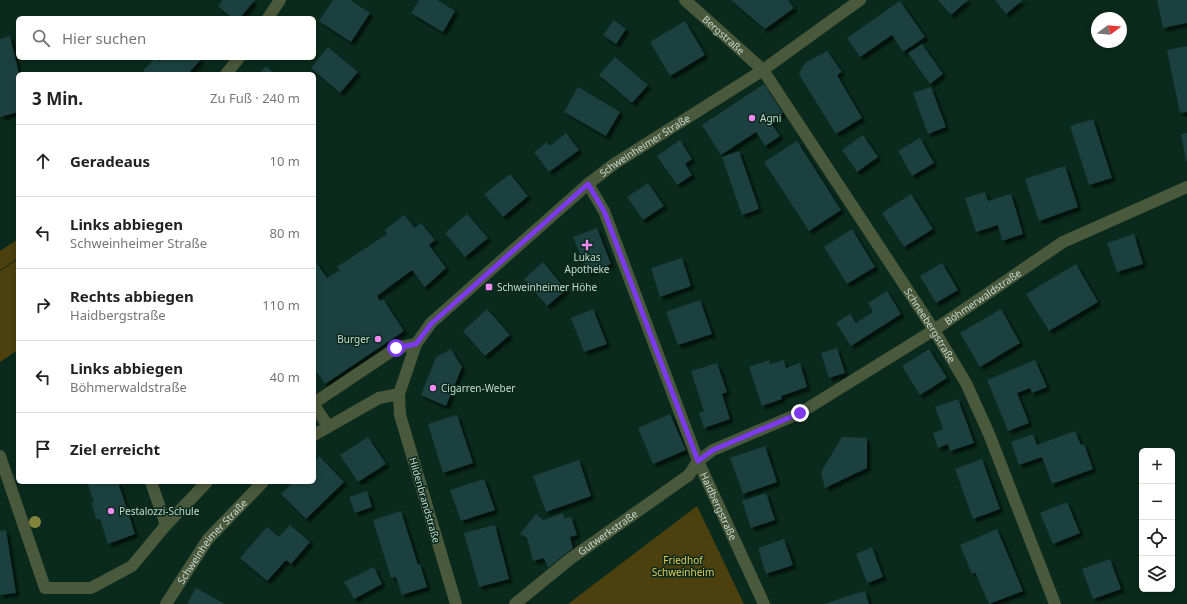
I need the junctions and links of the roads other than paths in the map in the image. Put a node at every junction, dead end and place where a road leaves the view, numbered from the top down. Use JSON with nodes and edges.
{"nodes":[{"id":1,"x":280,"y":0,"type":"edge"},
{"id":2,"x":686,"y":0,"type":"edge"},
{"id":3,"x":860,"y":0,"type":"edge"},
{"id":4,"x":269,"y":16,"type":"edge"},
{"id":5,"x":237,"y":60,"type":"edge"},
{"id":6,"x":763,"y":70,"type":"junction"},
{"id":7,"x":228,"y":72,"type":"edge"},
{"id":8,"x":588,"y":184,"type":"junction"},
{"id":9,"x":1187,"y":187,"type":"edge"},
{"id":10,"x":934,"y":330,"type":"junction"},
{"id":11,"x":416,"y":344,"type":"junction"},
{"id":12,"x":399,"y":394,"type":"junction"},
{"id":13,"x":316,"y":403,"type":"edge"},
{"id":14,"x":316,"y":407,"type":"edge"},
{"id":15,"x":328,"y":426,"type":"junction"},
{"id":16,"x":316,"y":434,"type":"edge"},
{"id":17,"x":0,"y":456,"type":"edge"},
{"id":18,"x":698,"y":461,"type":"junction"},
{"id":19,"x":152,"y":484,"type":"edge"},
{"id":20,"x":204,"y":484,"type":"edge"},
{"id":21,"x":261,"y":484,"type":"edge"},
{"id":22,"x":166,"y":525,"type":"junction"},
{"id":23,"x":166,"y":604,"type":"edge"},
{"id":24,"x":456,"y":604,"type":"edge"},
{"id":25,"x":515,"y":604,"type":"edge"},
{"id":26,"x":764,"y":604,"type":"edge"},
{"id":27,"x":1056,"y":604,"type":"edge"}],
"edges":[{"from":1,"to":4,"type":"street"},
{"from":2,"to":6,"type":"street","name":"Bergstraße"},
{"from":3,"to":6,"type":"street","name":"Schweinheimer Straße"},
{"from":5,"to":7,"type":"street"},
{"from":6,"to":8,"type":"street","name":"Schweinheimer Straße"},
{"from":6,"to":10,"type":"street","name":"Schneebergstraße"},
{"from":8,"to":11,"type":"street","name":"Schweinheimer Straße"},
{"from":8,"to":18,"type":"street","name":"Haidbergstraße"},
{"from":9,"to":10,"type":"street","name":"Böhmerwaldstraße"},
{"from":10,"to":18,"type":"street","name":"Böhmerwaldstraße"},
{"from":10,"to":27,"type":"street","name":"Schneebergstraße"},
{"from":11,"to":12,"type":"street","name":"Schweinheimer Straße"},
{"from":11,"to":13,"type":"street"},
{"from":12,"to":15,"type":"street"},
{"from":12,"to":24,"type":"street","name":"Hildenbrandstraße"},
{"from":14,"to":15,"type":"street"},
{"from":15,"to":16,"type":"street"},
{"from":17,"to":22,"type":"street"},
{"from":18,"to":25,"type":"street","name":"Gutwerkstraße"},
{"from":18,"to":26,"type":"street","name":"Haidbergstraße"},
{"from":19,"to":22,"type":"street"},
{"from":20,"to":22,"type":"street"},
{"from":21,"to":23,"type":"street","name":"Schweinheimer Straße"}]}
